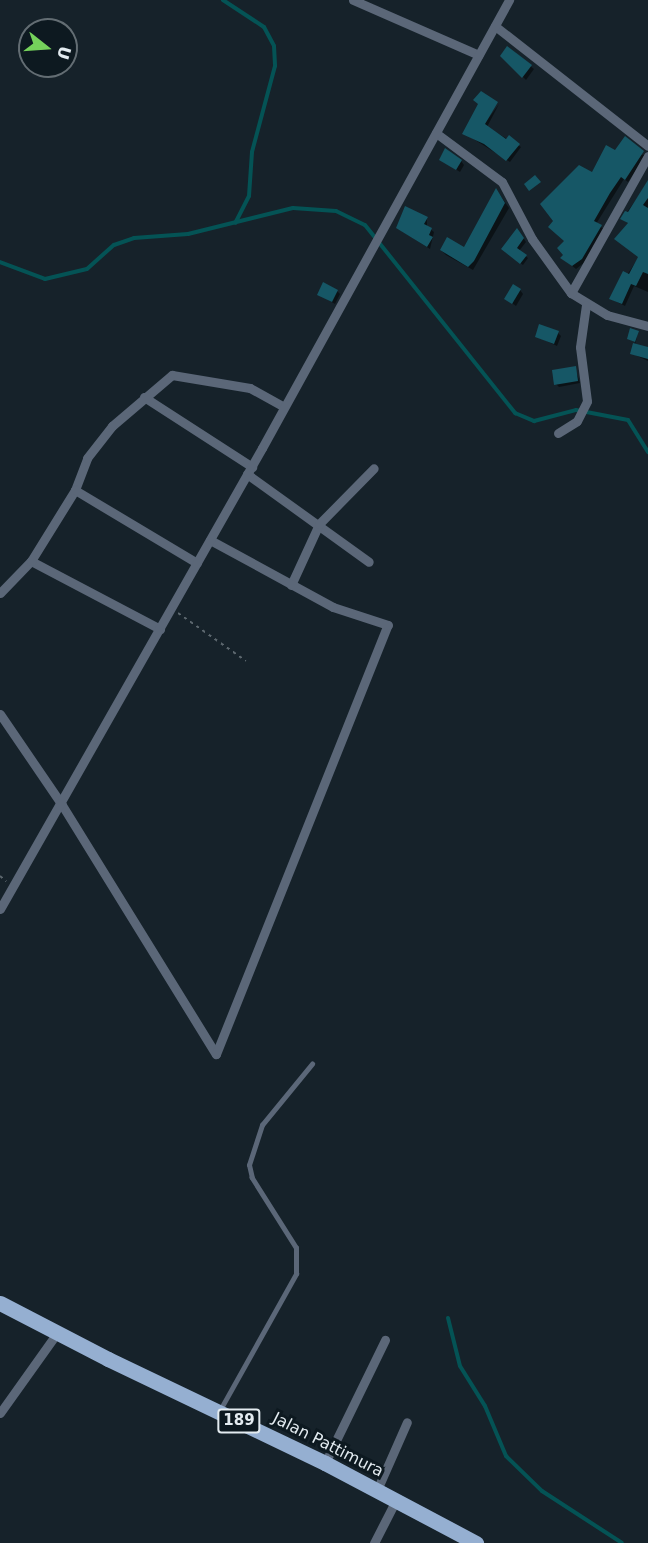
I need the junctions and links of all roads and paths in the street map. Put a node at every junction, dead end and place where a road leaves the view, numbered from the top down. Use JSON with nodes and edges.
{"nodes":[{"id":1,"x":354,"y":0,"type":"edge"},
{"id":2,"x":509,"y":0,"type":"edge"},
{"id":3,"x":495,"y":26,"type":"junction"},
{"id":4,"x":479,"y":55,"type":"junction"},
{"id":5,"x":436,"y":133,"type":"junction"},
{"id":6,"x":648,"y":146,"type":"edge"},
{"id":7,"x":648,"y":156,"type":"edge"},
{"id":8,"x":571,"y":293,"type":"junction"},
{"id":9,"x":586,"y":305,"type":"junction"},
{"id":10,"x":648,"y":326,"type":"edge"},
{"id":11,"x":144,"y":397,"type":"junction"},
{"id":12,"x":284,"y":407,"type":"junction"},
{"id":13,"x":558,"y":433,"type":"dead end"},
{"id":14,"x":374,"y":468,"type":"dead end"},
{"id":15,"x":250,"y":470,"type":"junction"},
{"id":16,"x":75,"y":490,"type":"junction"},
{"id":17,"x":319,"y":524,"type":"junction"},
{"id":18,"x":210,"y":540,"type":"junction"},
{"id":19,"x":31,"y":561,"type":"junction"},
{"id":20,"x":369,"y":562,"type":"dead end"},
{"id":21,"x":197,"y":563,"type":"junction"},
{"id":22,"x":291,"y":585,"type":"junction"},
{"id":23,"x":0,"y":593,"type":"edge"},
{"id":24,"x":171,"y":608,"type":"junction"},
{"id":25,"x":160,"y":629,"type":"junction"},
{"id":26,"x":246,"y":661,"type":"dead end"},
{"id":27,"x":0,"y":714,"type":"edge"},
{"id":28,"x":62,"y":805,"type":"junction"},
{"id":29,"x":0,"y":909,"type":"edge"},
{"id":30,"x":312,"y":1064,"type":"dead end"},
{"id":31,"x":0,"y":1303,"type":"edge"},
{"id":32,"x":57,"y":1333,"type":"junction"},
{"id":33,"x":385,"y":1340,"type":"dead end"},
{"id":34,"x":219,"y":1411,"type":"junction"},
{"id":35,"x":0,"y":1413,"type":"edge"},
{"id":36,"x":407,"y":1422,"type":"dead end"},
{"id":37,"x":325,"y":1463,"type":"junction"},
{"id":38,"x":376,"y":1490,"type":"junction"},
{"id":39,"x":396,"y":1500,"type":"junction"},
{"id":40,"x":374,"y":1543,"type":"edge"},
{"id":41,"x":476,"y":1543,"type":"edge"}],
"edges":[{"from":1,"to":4,"type":"street"},
{"from":2,"to":3,"type":"street"},
{"from":3,"to":4,"type":"street"},
{"from":3,"to":6,"type":"street"},
{"from":4,"to":5,"type":"street"},
{"from":5,"to":8,"type":"street"},
{"from":5,"to":12,"type":"street"},
{"from":7,"to":8,"type":"street"},
{"from":8,"to":9,"type":"street"},
{"from":9,"to":10,"type":"street"},
{"from":9,"to":13,"type":"street"},
{"from":11,"to":12,"type":"street"},
{"from":11,"to":15,"type":"street"},
{"from":11,"to":16,"type":"street"},
{"from":12,"to":15,"type":"street"},
{"from":14,"to":17,"type":"street"},
{"from":15,"to":17,"type":"street"},
{"from":15,"to":18,"type":"street"},
{"from":16,"to":19,"type":"street"},
{"from":16,"to":21,"type":"street"},
{"from":17,"to":20,"type":"street"},
{"from":17,"to":22,"type":"street"},
{"from":18,"to":21,"type":"street"},
{"from":18,"to":22,"type":"street"},
{"from":19,"to":23,"type":"street"},
{"from":19,"to":25,"type":"street"},
{"from":21,"to":24,"type":"street"},
{"from":22,"to":28,"type":"street"},
{"from":24,"to":25,"type":"street"},
{"from":24,"to":26,"type":"path"},
{"from":25,"to":28,"type":"street"},
{"from":27,"to":28,"type":"street"},
{"from":28,"to":29,"type":"street"},
{"from":30,"to":34,"type":"lane"},
{"from":31,"to":32,"type":"main road","name":"Jalan Pattimura","number":"189"},
{"from":32,"to":34,"type":"main road","name":"Jalan Pattimura","number":"189"},
{"from":32,"to":35,"type":"street"},
{"from":33,"to":37,"type":"street"},
{"from":34,"to":37,"type":"main road","name":"Jalan Pattimura","number":"189"},
{"from":36,"to":38,"type":"street"},
{"from":37,"to":38,"type":"main road","name":"Jalan Pattimura","number":"189"},
{"from":38,"to":39,"type":"main road","name":"Jalan Pattimura","number":"189"},
{"from":39,"to":40,"type":"street"},
{"from":39,"to":41,"type":"main road","name":"Jalan Pattimura","number":"189"}]}
